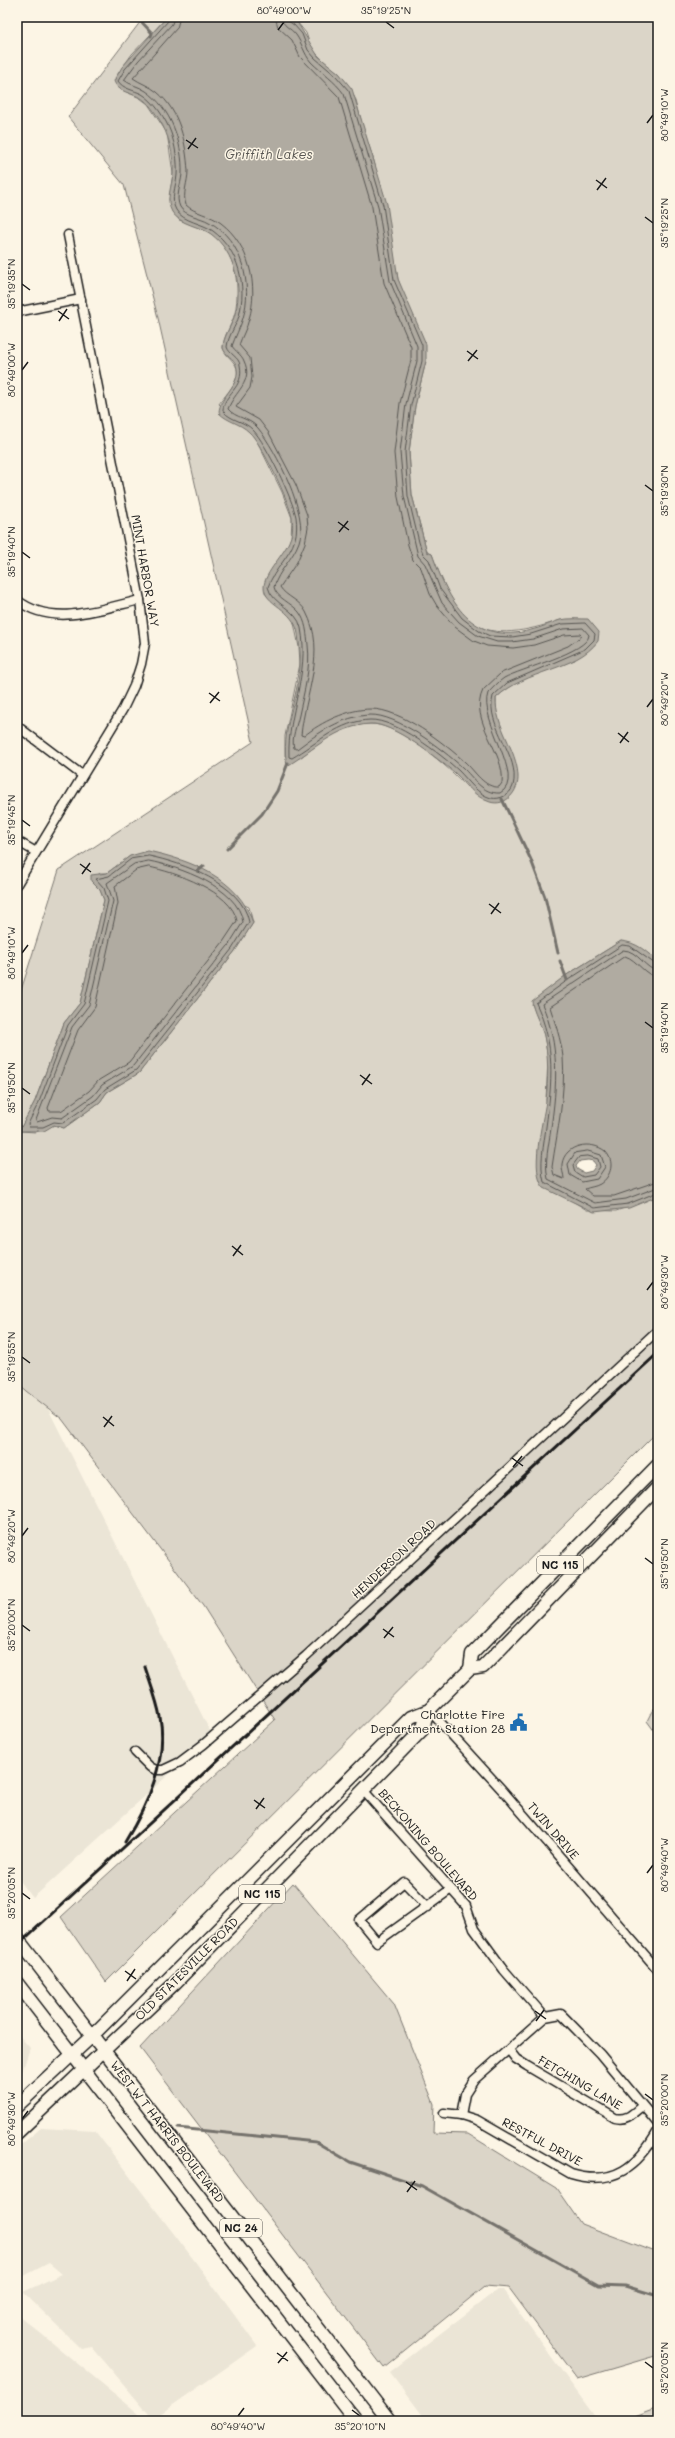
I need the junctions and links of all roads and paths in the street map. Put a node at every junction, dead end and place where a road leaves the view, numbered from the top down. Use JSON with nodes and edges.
{"nodes":[{"id":1,"x":68,"y":235,"type":"dead end"},
{"id":2,"x":81,"y":299,"type":"junction"},
{"id":3,"x":17,"y":312,"type":"edge"},
{"id":4,"x":17,"y":600,"type":"edge"},
{"id":5,"x":140,"y":600,"type":"junction"},
{"id":6,"x":17,"y":726,"type":"edge"},
{"id":7,"x":82,"y":775,"type":"junction"},
{"id":8,"x":17,"y":841,"type":"edge"},
{"id":9,"x":36,"y":852,"type":"junction"},
{"id":10,"x":17,"y":884,"type":"edge"},
{"id":11,"x":658,"y":1330,"type":"edge"},
{"id":12,"x":658,"y":1465,"type":"edge"},
{"id":13,"x":658,"y":1487,"type":"edge"},
{"id":14,"x":470,"y":1669,"type":"junction"},
{"id":15,"x":429,"y":1710,"type":"junction"},
{"id":16,"x":135,"y":1752,"type":"dead end"},
{"id":17,"x":364,"y":1790,"type":"junction"},
{"id":18,"x":451,"y":1889,"type":"junction"},
{"id":19,"x":428,"y":1907,"type":"junction"},
{"id":20,"x":17,"y":1938,"type":"edge"},
{"id":21,"x":658,"y":1970,"type":"edge"},
{"id":22,"x":17,"y":1983,"type":"edge"},
{"id":23,"x":545,"y":2017,"type":"junction"},
{"id":24,"x":92,"y":2036,"type":"junction"},
{"id":25,"x":509,"y":2050,"type":"junction"},
{"id":26,"x":104,"y":2051,"type":"junction"},
{"id":27,"x":72,"y":2055,"type":"junction"},
{"id":28,"x":84,"y":2070,"type":"junction"},
{"id":29,"x":17,"y":2106,"type":"edge"},
{"id":30,"x":642,"y":2106,"type":"junction"},
{"id":31,"x":444,"y":2113,"type":"dead end"},
{"id":32,"x":461,"y":2114,"type":"junction"},
{"id":33,"x":658,"y":2124,"type":"edge"},
{"id":34,"x":658,"y":2131,"type":"edge"},
{"id":35,"x":17,"y":2133,"type":"edge"},
{"id":36,"x":356,"y":2421,"type":"edge"},
{"id":37,"x":390,"y":2421,"type":"edge"}],
"edges":[{"from":1,"to":2,"type":"street","name":"MINT HARBOR WAY"},
{"from":2,"to":3,"type":"street"},
{"from":2,"to":5,"type":"street","name":"MINT HARBOR WAY"},
{"from":4,"to":5,"type":"street"},
{"from":5,"to":7,"type":"street","name":"MINT HARBOR WAY"},
{"from":6,"to":7,"type":"street"},
{"from":7,"to":9,"type":"street","name":"MINT HARBOR WAY"},
{"from":8,"to":9,"type":"street"},
{"from":9,"to":10,"type":"street","name":"MINT HARBOR WAY"},
{"from":11,"to":16,"type":"street","name":"HENDERSON ROAD"},
{"from":12,"to":14,"type":"main road","name":"OLD STATESVILLE ROAD","number":"NC 115"},
{"from":13,"to":14,"type":"main road","name":"OLD STATESVILLE ROAD","number":"NC 115"},
{"from":14,"to":15,"type":"main road","name":"OLD STATESVILLE ROAD","number":"NC 115"},
{"from":15,"to":17,"type":"main road","name":"OLD STATESVILLE ROAD","number":"NC 115"},
{"from":15,"to":21,"type":"street","name":"TWIN DRIVE"},
{"from":15,"to":24,"type":"main road","name":"OLD STATESVILLE ROAD","number":"NC 115"},
{"from":17,"to":18,"type":"street","name":"BECKONING BOULEVARD"},
{"from":17,"to":26,"type":"main road","name":"OLD STATESVILLE ROAD","number":"NC 115"},
{"from":18,"to":19,"type":"street"},
{"from":18,"to":23,"type":"street","name":"BECKONING BOULEVARD"},
{"from":19,"to":19,"type":"street"},
{"from":20,"to":24,"type":"main road","name":"WEST W T HARRIS BOULEVARD","number":"NC 24"},
{"from":22,"to":27,"type":"main road","number":"NC 24"},
{"from":23,"to":25,"type":"street"},
{"from":23,"to":30,"type":"street"},
{"from":24,"to":26,"type":"main road","name":"WEST W T HARRIS BOULEVARD","number":"NC 24"},
{"from":24,"to":27,"type":"main road","name":"OLD STATESVILLE ROAD","number":"NC 115"},
{"from":25,"to":30,"type":"street","name":"FETCHING LANE"},
{"from":25,"to":32,"type":"street"},
{"from":26,"to":28,"type":"main road","name":"OLD STATESVILLE ROAD","number":"NC 115"},
{"from":26,"to":37,"type":"main road","name":"WEST W T HARRIS BOULEVARD","number":"NC 24"},
{"from":27,"to":28,"type":"main road","number":"NC 24"},
{"from":27,"to":29,"type":"main road","name":"OLD STATESVILLE ROAD","number":"NC 115"},
{"from":28,"to":35,"type":"main road","name":"OLD STATESVILLE ROAD","number":"NC 115"},
{"from":28,"to":36,"type":"main road","number":"NC 24"},
{"from":30,"to":33,"type":"street"},
{"from":31,"to":32,"type":"street","name":"RESTFUL DRIVE"},
{"from":32,"to":34,"type":"street","name":"RESTFUL DRIVE"}]}
